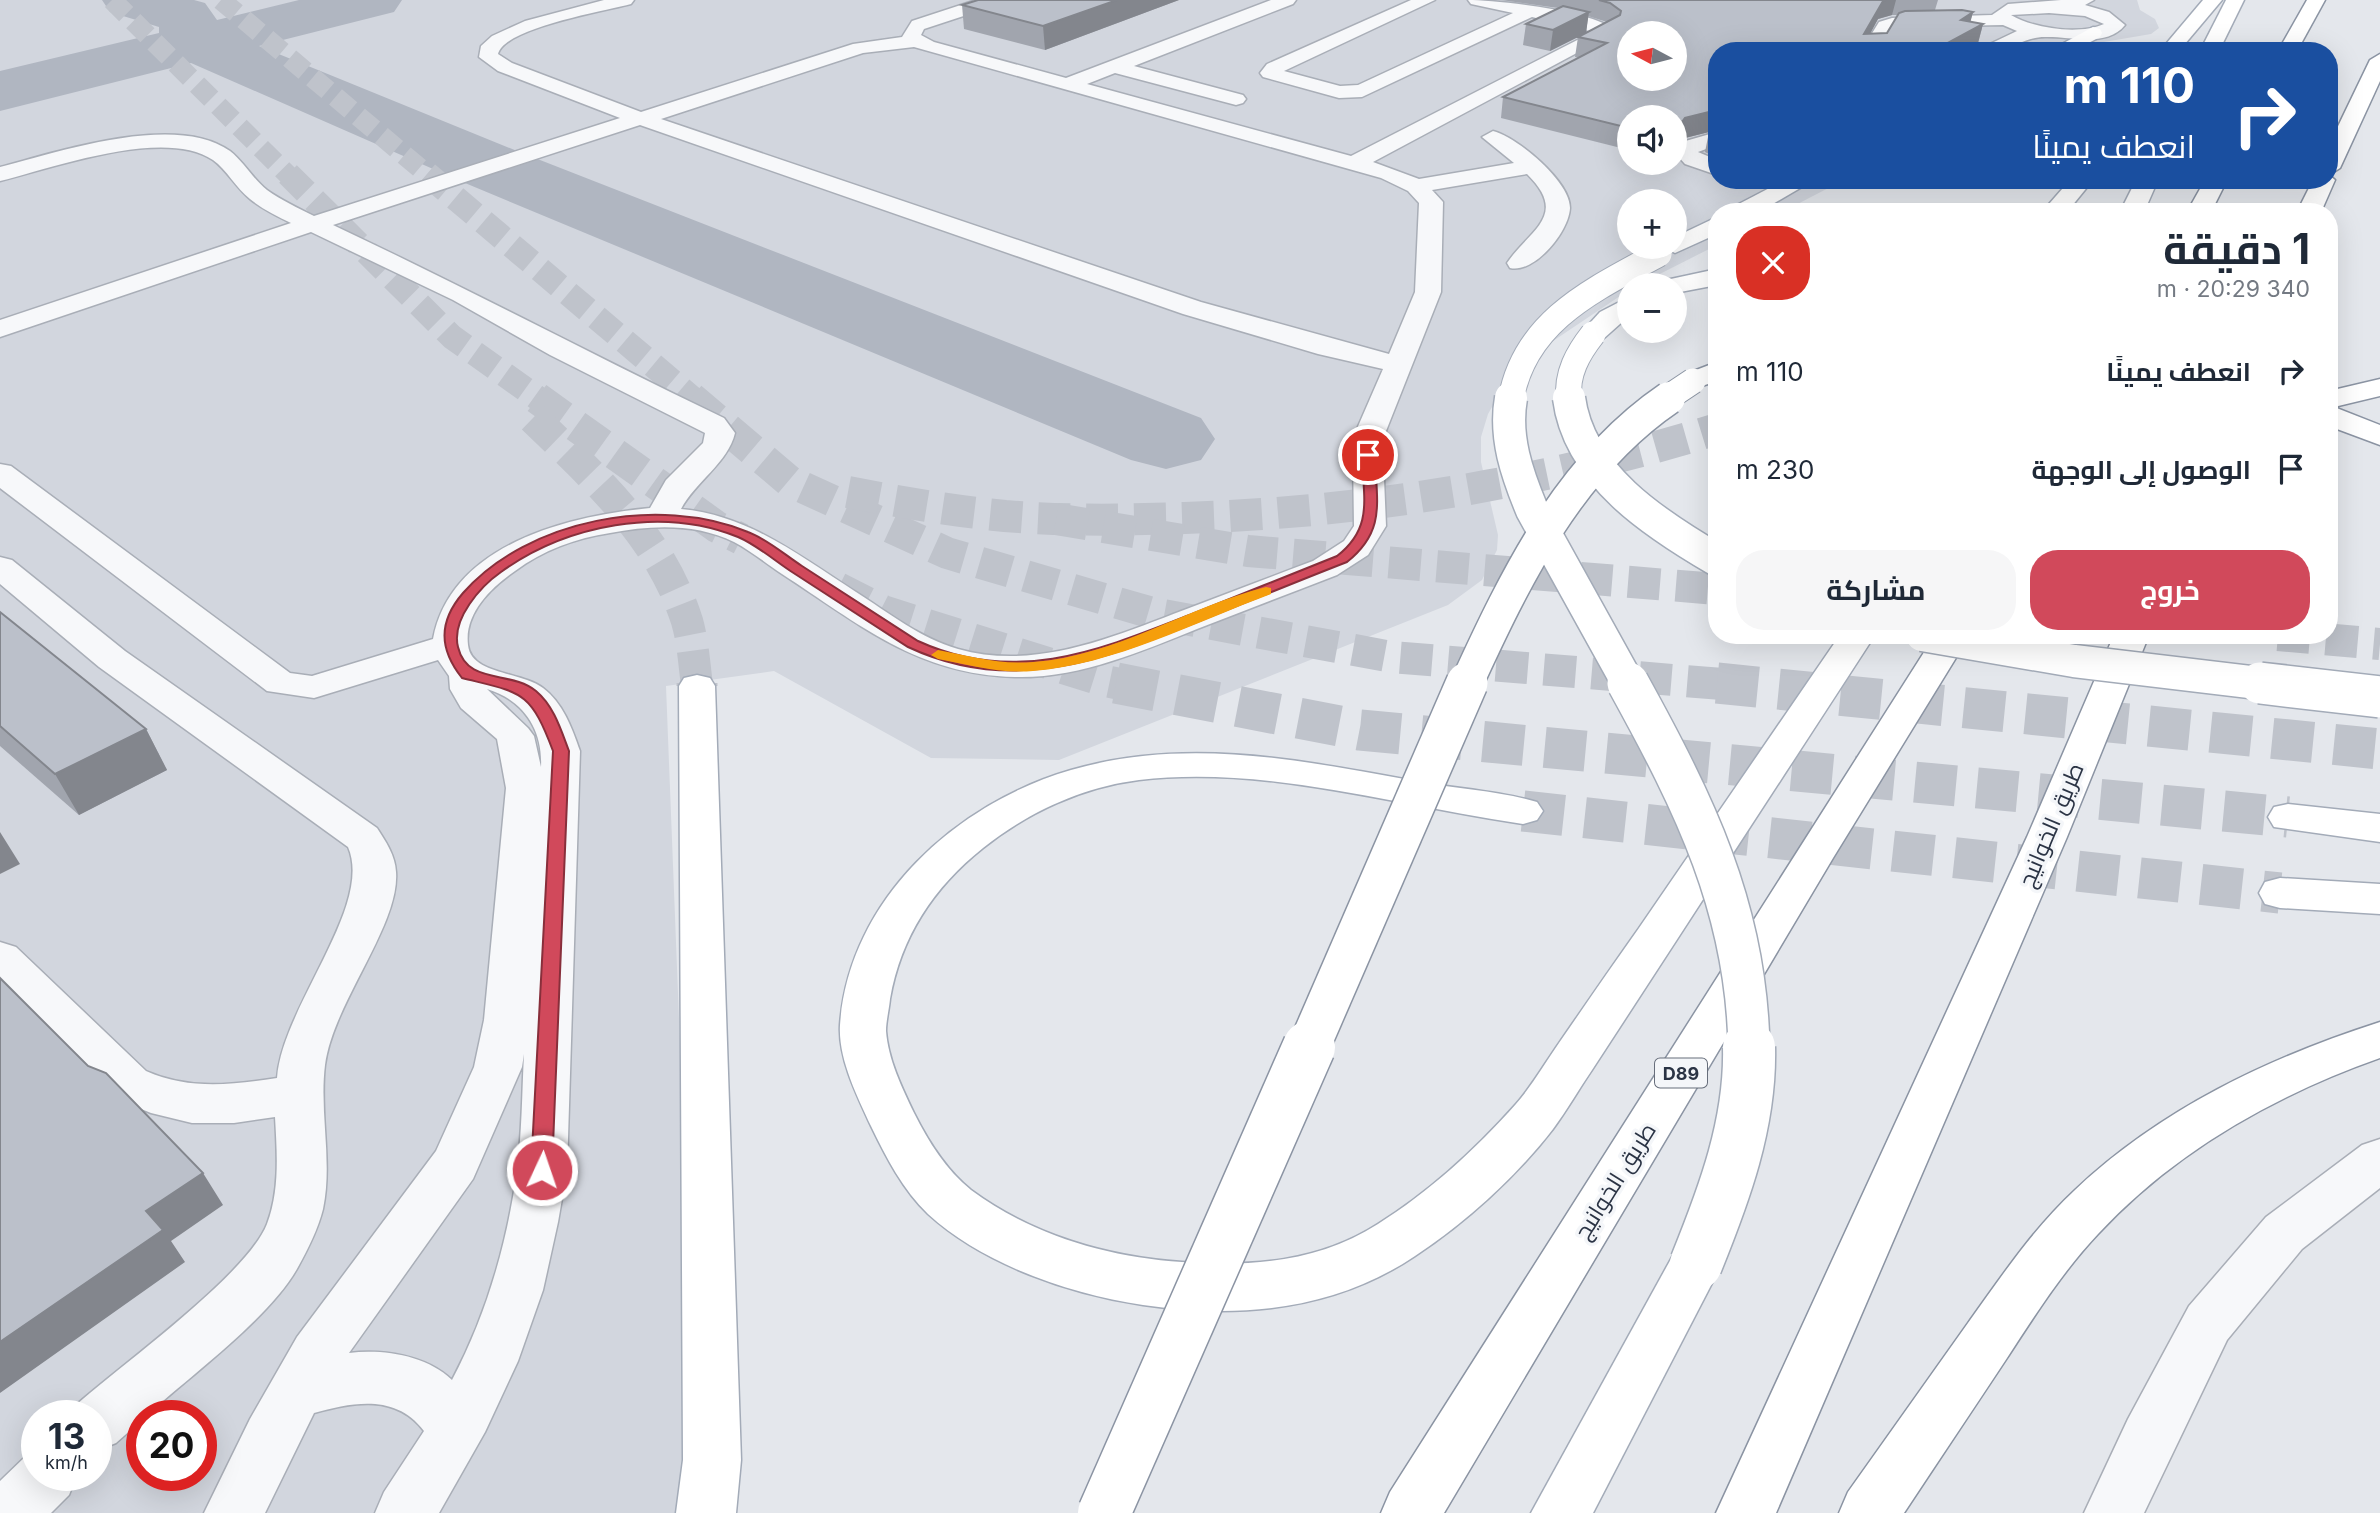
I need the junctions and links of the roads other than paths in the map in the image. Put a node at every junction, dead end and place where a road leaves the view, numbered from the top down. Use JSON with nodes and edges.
{"nodes":[{"id":1,"x":625,"y":0,"type":"edge"},
{"id":2,"x":994,"y":0,"type":"edge"},
{"id":3,"x":1241,"y":0,"type":"edge"},
{"id":4,"x":1287,"y":0,"type":"edge"},
{"id":5,"x":1426,"y":0,"type":"edge"},
{"id":6,"x":1477,"y":0,"type":"edge"},
{"id":7,"x":2085,"y":0,"type":"edge"},
{"id":8,"x":2213,"y":0,"type":"edge"},
{"id":9,"x":2235,"y":0,"type":"edge"},
{"id":10,"x":2316,"y":0,"type":"edge"},
{"id":11,"x":1914,"y":2,"type":"dead end"},
{"id":12,"x":1939,"y":2,"type":"dead end"},
{"id":13,"x":2049,"y":8,"type":"junction"},
{"id":14,"x":2109,"y":9,"type":"edge"},
{"id":15,"x":1531,"y":11,"type":"junction"},
{"id":16,"x":2002,"y":18,"type":"junction"},
{"id":17,"x":2046,"y":31,"type":"junction"},
{"id":18,"x":2093,"y":33,"type":"junction"},
{"id":19,"x":914,"y":41,"type":"junction"},
{"id":20,"x":1875,"y":42,"type":"edge"},
{"id":21,"x":2004,"y":42,"type":"edge"},
{"id":22,"x":2076,"y":42,"type":"edge"},
{"id":23,"x":2176,"y":42,"type":"edge"},
{"id":24,"x":2214,"y":42,"type":"edge"},
{"id":25,"x":2292,"y":42,"type":"edge"},
{"id":26,"x":995,"y":44,"type":"edge"},
{"id":27,"x":962,"y":55,"type":"junction"},
{"id":28,"x":2380,"y":60,"type":"edge"},
{"id":29,"x":1113,"y":66,"type":"junction"},
{"id":30,"x":1283,"y":78,"type":"junction"},
{"id":31,"x":1054,"y":81,"type":"junction"},
{"id":32,"x":1236,"y":99,"type":"junction"},
{"id":33,"x":1190,"y":118,"type":"junction"},
{"id":34,"x":642,"y":119,"type":"junction"},
{"id":35,"x":1493,"y":137,"type":"dead end"},
{"id":36,"x":1708,"y":141,"type":"edge"},
{"id":37,"x":2338,"y":149,"type":"edge"},
{"id":38,"x":1354,"y":163,"type":"junction"},
{"id":39,"x":1708,"y":165,"type":"edge"},
{"id":40,"x":1534,"y":166,"type":"junction"},
{"id":41,"x":0,"y":174,"type":"edge"},
{"id":42,"x":1416,"y":186,"type":"junction"},
{"id":43,"x":1786,"y":189,"type":"edge"},
{"id":44,"x":2074,"y":189,"type":"edge"},
{"id":45,"x":1758,"y":203,"type":"edge"},
{"id":46,"x":2062,"y":203,"type":"edge"},
{"id":47,"x":311,"y":225,"type":"junction"},
{"id":48,"x":1708,"y":231,"type":"edge"},
{"id":49,"x":360,"y":246,"type":"junction"},
{"id":50,"x":1687,"y":246,"type":"edge"},
{"id":51,"x":1668,"y":259,"type":"edge"},
{"id":52,"x":1672,"y":259,"type":"edge"},
{"id":53,"x":197,"y":261,"type":"junction"},
{"id":54,"x":1519,"y":263,"type":"dead end"},
{"id":55,"x":1708,"y":273,"type":"edge"},
{"id":56,"x":1617,"y":313,"type":"edge"},
{"id":57,"x":0,"y":329,"type":"edge"},
{"id":58,"x":1398,"y":364,"type":"junction"},
{"id":59,"x":1708,"y":375,"type":"edge"},
{"id":60,"x":2380,"y":387,"type":"edge"},
{"id":61,"x":2338,"y":398,"type":"edge"},
{"id":62,"x":2338,"y":419,"type":"edge"},
{"id":63,"x":2380,"y":436,"type":"edge"},
{"id":64,"x":0,"y":473,"type":"edge"},
{"id":65,"x":661,"y":517,"type":"junction"},
{"id":66,"x":1708,"y":554,"type":"edge"},
{"id":67,"x":0,"y":567,"type":"edge"},
{"id":68,"x":1852,"y":644,"type":"edge"},
{"id":69,"x":1947,"y":644,"type":"edge"},
{"id":70,"x":1975,"y":644,"type":"edge"},
{"id":71,"x":2128,"y":644,"type":"edge"},
{"id":72,"x":458,"y":660,"type":"junction"},
{"id":73,"x":697,"y":686,"type":"tunnel mouth"},
{"id":74,"x":2380,"y":697,"type":"edge"},
{"id":75,"x":1523,"y":811,"type":"tunnel mouth"},
{"id":76,"x":2288,"y":817,"type":"tunnel mouth"},
{"id":77,"x":2380,"y":828,"type":"edge"},
{"id":78,"x":2280,"y":893,"type":"tunnel mouth"},
{"id":79,"x":2380,"y":899,"type":"edge"},
{"id":80,"x":0,"y":958,"type":"edge"},
{"id":81,"x":2380,"y":1040,"type":"edge"},
{"id":82,"x":300,"y":1094,"type":"junction"},
{"id":83,"x":2380,"y":1160,"type":"edge"},
{"id":84,"x":294,"y":1393,"type":"junction"},
{"id":85,"x":112,"y":1410,"type":"edge"},
{"id":86,"x":454,"y":1433,"type":"junction"},
{"id":87,"x":32,"y":1491,"type":"edge"},
{"id":88,"x":9,"y":1513,"type":"edge"},
{"id":89,"x":234,"y":1513,"type":"edge"},
{"id":90,"x":405,"y":1513,"type":"edge"},
{"id":91,"x":706,"y":1513,"type":"edge"},
{"id":92,"x":1104,"y":1513,"type":"edge"},
{"id":93,"x":1412,"y":1513,"type":"edge"},
{"id":94,"x":1561,"y":1513,"type":"edge"},
{"id":95,"x":1746,"y":1513,"type":"edge"},
{"id":96,"x":1869,"y":1513,"type":"edge"},
{"id":97,"x":2114,"y":1513,"type":"edge"}],
"edges":[{"from":1,"to":34,"type":"street"},
{"from":2,"to":19,"type":"street"},
{"from":3,"to":31,"type":"street"},
{"from":4,"to":29,"type":"street"},
{"from":5,"to":30,"type":"street"},
{"from":6,"to":15,"type":"street"},
{"from":7,"to":13,"type":"street"},
{"from":8,"to":23,"type":"main road"},
{"from":9,"to":24,"type":"main road"},
{"from":10,"to":25,"type":"main road"},
{"from":11,"to":16,"type":"street"},
{"from":12,"to":16,"type":"street"},
{"from":13,"to":14,"type":"street"},
{"from":13,"to":16,"type":"street"},
{"from":14,"to":18,"type":"street"},
{"from":15,"to":30,"type":"street"},
{"from":15,"to":38,"type":"street"},
{"from":16,"to":17,"type":"street"},
{"from":16,"to":20,"type":"street"},
{"from":17,"to":18,"type":"street"},
{"from":17,"to":21,"type":"street"},
{"from":18,"to":22,"type":"main road"},
{"from":19,"to":27,"type":"street"},
{"from":19,"to":34,"type":"street"},
{"from":26,"to":27,"type":"street"},
{"from":27,"to":31,"type":"street"},
{"from":28,"to":37,"type":"main road"},
{"from":29,"to":31,"type":"street"},
{"from":29,"to":32,"type":"street"},
{"from":30,"to":32,"type":"street"},
{"from":31,"to":33,"type":"street"},
{"from":32,"to":33,"type":"street"},
{"from":33,"to":38,"type":"street"},
{"from":34,"to":47,"type":"street"},
{"from":34,"to":58,"type":"street"},
{"from":35,"to":40,"type":"street"},
{"from":36,"to":39,"type":"street"},
{"from":38,"to":42,"type":"street"},
{"from":40,"to":42,"type":"street"},
{"from":40,"to":54,"type":"street"},
{"from":41,"to":47,"type":"street"},
{"from":42,"to":58,"type":"street"},
{"from":43,"to":45,"type":"main road"},
{"from":44,"to":46,"type":"main road"},
{"from":47,"to":49,"type":"street"},
{"from":47,"to":53,"type":"street"},
{"from":48,"to":50,"type":"main road"},
{"from":49,"to":53,"type":"street"},
{"from":49,"to":65,"type":"street"},
{"from":51,"to":94,"type":"main road","bridge":true},
{"from":52,"to":55,"type":"main road"},
{"from":53,"to":57,"type":"street"},
{"from":56,"to":66,"type":"main road","bridge":true},
{"from":58,"to":65,"type":"street"},
{"from":59,"to":92,"type":"main road","bridge":true},
{"from":60,"to":61,"type":"main road"},
{"from":62,"to":63,"type":"main road"},
{"from":64,"to":72,"type":"street"},
{"from":65,"to":72,"type":"street"},
{"from":67,"to":82,"type":"street"},
{"from":68,"to":75,"type":"main road"},
{"from":69,"to":93,"type":"main road","name":"طريق الخوانيج","number":"D89"},
{"from":70,"to":74,"type":"main road","bridge":true},
{"from":71,"to":95,"type":"main road","name":"طريق الخوانيج"},
{"from":72,"to":84,"type":"street"},
{"from":72,"to":86,"type":"street"},
{"from":73,"to":91,"type":"main road"},
{"from":76,"to":77,"type":"main road"},
{"from":78,"to":79,"type":"main road"},
{"from":80,"to":82,"type":"street"},
{"from":81,"to":96,"type":"main road"},
{"from":82,"to":85,"type":"street"},
{"from":83,"to":97,"type":"street"},
{"from":84,"to":86,"type":"street"},
{"from":84,"to":89,"type":"street"},
{"from":86,"to":90,"type":"street"},
{"from":87,"to":88,"type":"street"}]}
